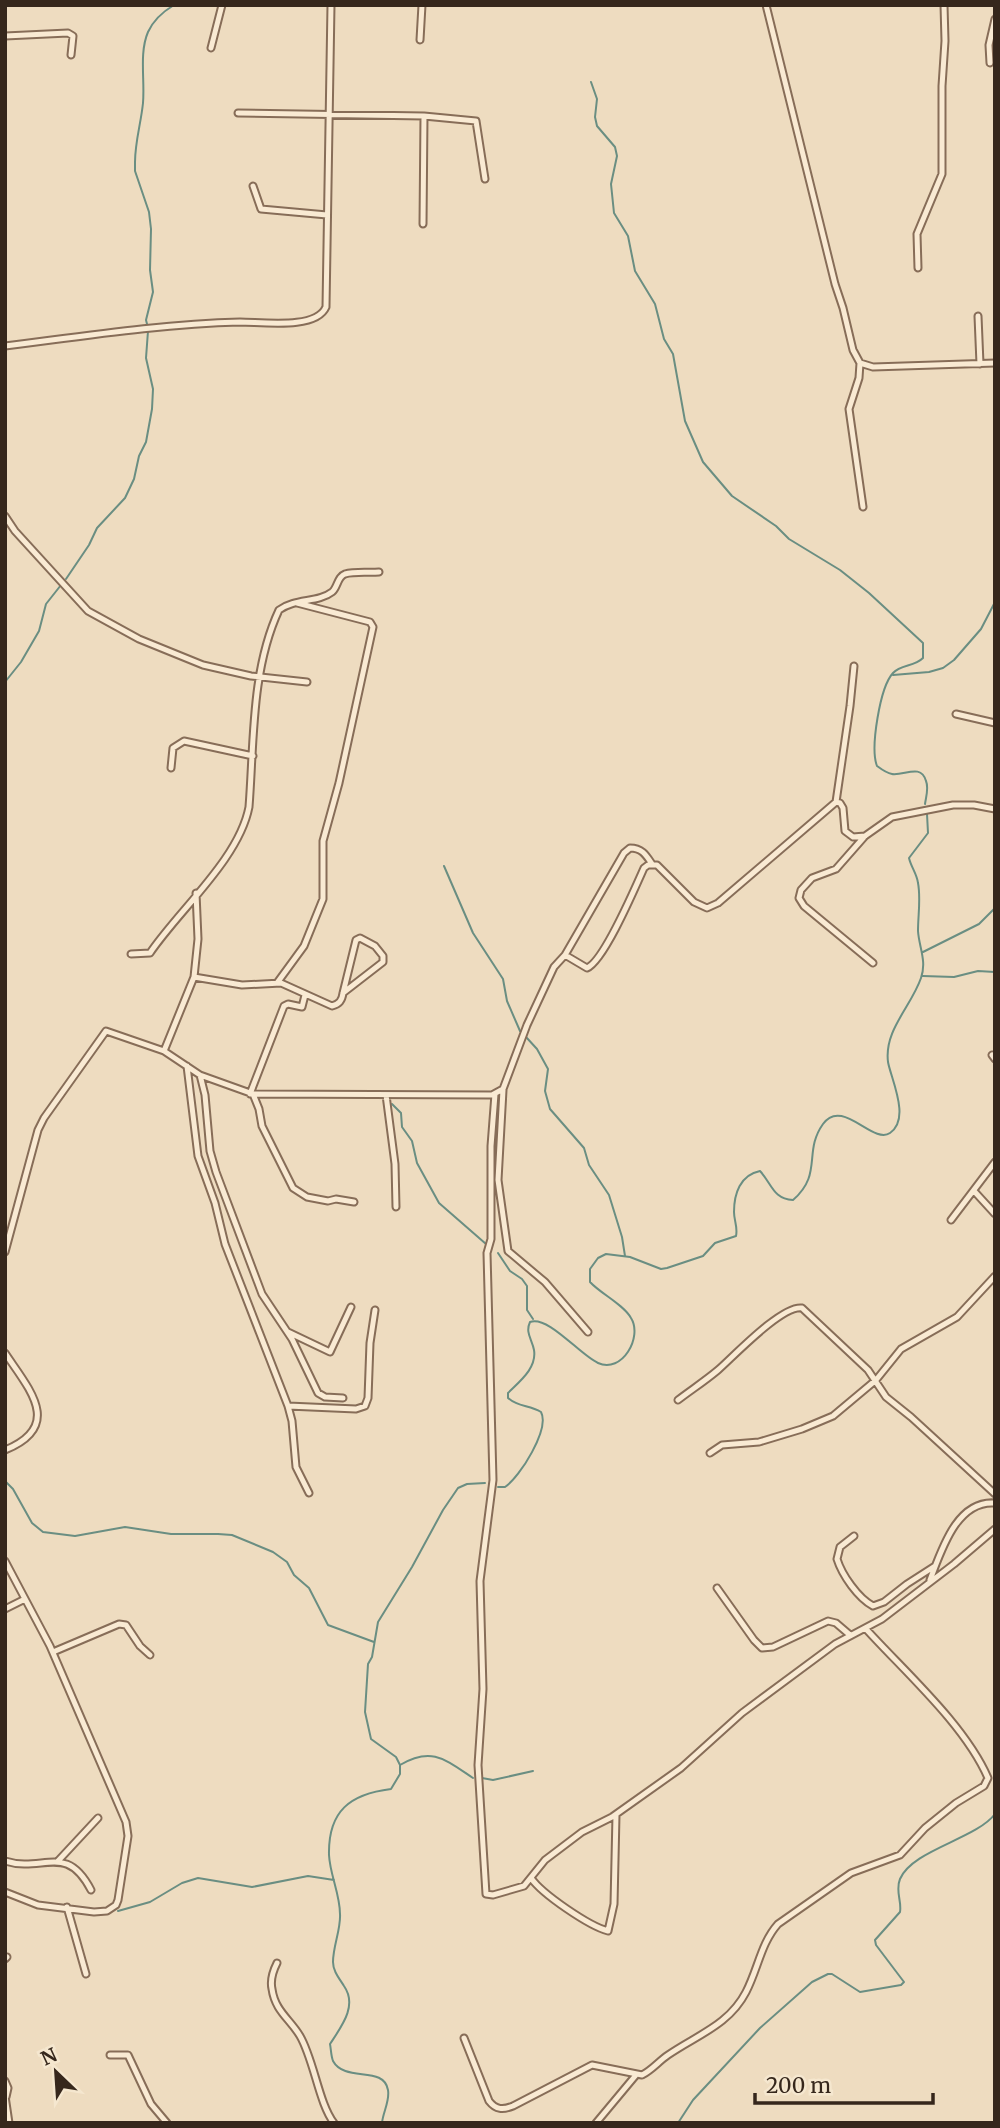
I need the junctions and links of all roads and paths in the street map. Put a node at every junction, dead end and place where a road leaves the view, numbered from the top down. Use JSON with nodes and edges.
{"nodes":[{"id":1,"x":222,"y":5,"type":"edge"},
{"id":2,"x":331,"y":5,"type":"edge"},
{"id":3,"x":422,"y":5,"type":"edge"},
{"id":4,"x":766,"y":5,"type":"edge"},
{"id":5,"x":944,"y":5,"type":"edge"},
{"id":6,"x":995,"y":19,"type":"edge"},
{"id":7,"x":5,"y":36,"type":"edge"},
{"id":8,"x":420,"y":40,"type":"dead end"},
{"id":9,"x":211,"y":48,"type":"dead end"},
{"id":10,"x":71,"y":55,"type":"dead end"},
{"id":11,"x":990,"y":63,"type":"dead end"},
{"id":12,"x":238,"y":113,"type":"dead end"},
{"id":13,"x":330,"y":114,"type":"junction"},
{"id":14,"x":424,"y":116,"type":"junction"},
{"id":15,"x":485,"y":179,"type":"dead end"},
{"id":16,"x":253,"y":186,"type":"dead end"},
{"id":17,"x":327,"y":215,"type":"junction"},
{"id":18,"x":423,"y":224,"type":"dead end"},
{"id":19,"x":918,"y":268,"type":"dead end"},
{"id":20,"x":978,"y":316,"type":"dead end"},
{"id":21,"x":5,"y":346,"type":"edge"},
{"id":22,"x":860,"y":363,"type":"junction"},
{"id":23,"x":980,"y":363,"type":"junction"},
{"id":24,"x":995,"y":363,"type":"edge"},
{"id":25,"x":863,"y":508,"type":"dead end"},
{"id":26,"x":5,"y":516,"type":"edge"},
{"id":27,"x":379,"y":572,"type":"dead end"},
{"id":28,"x":294,"y":602,"type":"junction"},
{"id":29,"x":854,"y":666,"type":"dead end"},
{"id":30,"x":260,"y":677,"type":"junction"},
{"id":31,"x":307,"y":682,"type":"dead end"},
{"id":32,"x":956,"y":714,"type":"dead end"},
{"id":33,"x":995,"y":723,"type":"edge"},
{"id":34,"x":253,"y":756,"type":"junction"},
{"id":35,"x":171,"y":768,"type":"dead end"},
{"id":36,"x":836,"y":802,"type":"junction"},
{"id":37,"x":995,"y":809,"type":"edge"},
{"id":38,"x":864,"y":836,"type":"junction"},
{"id":39,"x":652,"y":864,"type":"junction"},
{"id":40,"x":196,"y":893,"type":"junction"},
{"id":41,"x":131,"y":954,"type":"dead end"},
{"id":42,"x":565,"y":956,"type":"junction"},
{"id":43,"x":873,"y":963,"type":"dead end"},
{"id":44,"x":194,"y":977,"type":"junction"},
{"id":45,"x":277,"y":983,"type":"junction"},
{"id":46,"x":343,"y":993,"type":"junction"},
{"id":47,"x":305,"y":995,"type":"junction"},
{"id":48,"x":164,"y":1051,"type":"junction"},
{"id":49,"x":187,"y":1066,"type":"junction"},
{"id":50,"x":200,"y":1075,"type":"junction"},
{"id":51,"x":503,"y":1089,"type":"junction"},
{"id":52,"x":251,"y":1094,"type":"junction"},
{"id":53,"x":495,"y":1094,"type":"junction"},
{"id":54,"x":386,"y":1095,"type":"junction"},
{"id":55,"x":995,"y":1162,"type":"edge"},
{"id":56,"x":974,"y":1191,"type":"junction"},
{"id":57,"x":354,"y":1202,"type":"dead end"},
{"id":58,"x":396,"y":1207,"type":"dead end"},
{"id":59,"x":995,"y":1214,"type":"edge"},
{"id":60,"x":951,"y":1220,"type":"dead end"},
{"id":61,"x":5,"y":1252,"type":"edge"},
{"id":62,"x":995,"y":1276,"type":"edge"},
{"id":63,"x":351,"y":1307,"type":"dead end"},
{"id":64,"x":375,"y":1310,"type":"dead end"},
{"id":65,"x":288,"y":1332,"type":"junction"},
{"id":66,"x":588,"y":1332,"type":"dead end"},
{"id":67,"x":5,"y":1353,"type":"edge"},
{"id":68,"x":876,"y":1380,"type":"junction"},
{"id":69,"x":344,"y":1398,"type":"dead end"},
{"id":70,"x":678,"y":1400,"type":"dead end"},
{"id":71,"x":288,"y":1406,"type":"junction"},
{"id":72,"x":5,"y":1450,"type":"edge"},
{"id":73,"x":710,"y":1454,"type":"dead end"},
{"id":74,"x":309,"y":1493,"type":"dead end"},
{"id":75,"x":995,"y":1494,"type":"edge"},
{"id":76,"x":995,"y":1503,"type":"edge"},
{"id":77,"x":995,"y":1529,"type":"edge"},
{"id":78,"x":854,"y":1536,"type":"dead end"},
{"id":79,"x":5,"y":1561,"type":"edge"},
{"id":80,"x":935,"y":1566,"type":"junction"},
{"id":81,"x":929,"y":1583,"type":"junction"},
{"id":82,"x":716,"y":1588,"type":"dead end"},
{"id":83,"x":25,"y":1600,"type":"junction"},
{"id":84,"x":5,"y":1609,"type":"edge"},
{"id":85,"x":866,"y":1629,"type":"junction"},
{"id":86,"x":850,"y":1635,"type":"junction"},
{"id":87,"x":53,"y":1652,"type":"junction"},
{"id":88,"x":150,"y":1655,"type":"dead end"},
{"id":89,"x":616,"y":1815,"type":"junction"},
{"id":90,"x":98,"y":1818,"type":"dead end"},
{"id":91,"x":5,"y":1861,"type":"edge"},
{"id":92,"x":58,"y":1861,"type":"junction"},
{"id":93,"x":531,"y":1878,"type":"junction"},
{"id":94,"x":92,"y":1890,"type":"dead end"},
{"id":95,"x":5,"y":1892,"type":"edge"},
{"id":96,"x":67,"y":1908,"type":"junction"},
{"id":97,"x":277,"y":1963,"type":"dead end"},
{"id":98,"x":86,"y":1974,"type":"dead end"},
{"id":99,"x":464,"y":2038,"type":"dead end"},
{"id":100,"x":110,"y":2055,"type":"dead end"},
{"id":101,"x":636,"y":2075,"type":"junction"},
{"id":102,"x":5,"y":2081,"type":"edge"},
{"id":103,"x":6,"y":2096,"type":"edge"},
{"id":104,"x":9,"y":2123,"type":"edge"},
{"id":105,"x":167,"y":2123,"type":"edge"},
{"id":106,"x":334,"y":2123,"type":"edge"},
{"id":107,"x":596,"y":2123,"type":"edge"}],
"edges":[{"from":1,"to":9,"type":"street"},
{"from":2,"to":13,"type":"street"},
{"from":3,"to":8,"type":"street"},
{"from":4,"to":22,"type":"street"},
{"from":5,"to":19,"type":"street"},
{"from":6,"to":11,"type":"street"},
{"from":7,"to":10,"type":"street"},
{"from":12,"to":13,"type":"street"},
{"from":13,"to":14,"type":"street"},
{"from":13,"to":17,"type":"street"},
{"from":14,"to":15,"type":"street"},
{"from":14,"to":18,"type":"street"},
{"from":16,"to":17,"type":"street"},
{"from":17,"to":21,"type":"street"},
{"from":20,"to":23,"type":"street"},
{"from":22,"to":23,"type":"street"},
{"from":22,"to":25,"type":"street"},
{"from":23,"to":24,"type":"street"},
{"from":26,"to":30,"type":"street"},
{"from":27,"to":28,"type":"street"},
{"from":28,"to":30,"type":"street"},
{"from":28,"to":45,"type":"street"},
{"from":29,"to":36,"type":"street"},
{"from":30,"to":31,"type":"street"},
{"from":30,"to":34,"type":"street"},
{"from":32,"to":33,"type":"street"},
{"from":34,"to":35,"type":"street"},
{"from":34,"to":40,"type":"street"},
{"from":36,"to":38,"type":"street"},
{"from":36,"to":39,"type":"street"},
{"from":37,"to":38,"type":"street"},
{"from":38,"to":43,"type":"street"},
{"from":39,"to":42,"type":"street"},
{"from":39,"to":42,"type":"street"},
{"from":40,"to":41,"type":"street"},
{"from":40,"to":44,"type":"street"},
{"from":42,"to":51,"type":"street"},
{"from":44,"to":45,"type":"street"},
{"from":44,"to":48,"type":"street"},
{"from":45,"to":47,"type":"street"},
{"from":46,"to":46,"type":"street"},
{"from":46,"to":47,"type":"street"},
{"from":47,"to":52,"type":"street"},
{"from":48,"to":49,"type":"street"},
{"from":48,"to":61,"type":"street"},
{"from":49,"to":50,"type":"street"},
{"from":49,"to":71,"type":"street"},
{"from":50,"to":52,"type":"street"},
{"from":50,"to":65,"type":"street"},
{"from":51,"to":53,"type":"street"},
{"from":51,"to":66,"type":"street"},
{"from":52,"to":54,"type":"street"},
{"from":52,"to":57,"type":"street"},
{"from":53,"to":54,"type":"street"},
{"from":53,"to":93,"type":"street"},
{"from":54,"to":58,"type":"street"},
{"from":55,"to":56,"type":"street"},
{"from":56,"to":59,"type":"street"},
{"from":56,"to":60,"type":"street"},
{"from":62,"to":68,"type":"street"},
{"from":63,"to":65,"type":"street"},
{"from":64,"to":71,"type":"street"},
{"from":65,"to":69,"type":"street"},
{"from":67,"to":72,"type":"street"},
{"from":68,"to":70,"type":"street"},
{"from":68,"to":73,"type":"street"},
{"from":68,"to":75,"type":"street"},
{"from":71,"to":74,"type":"street"},
{"from":76,"to":80,"type":"street"},
{"from":77,"to":81,"type":"street"},
{"from":78,"to":80,"type":"street"},
{"from":79,"to":83,"type":"street"},
{"from":80,"to":81,"type":"street"},
{"from":81,"to":85,"type":"street"},
{"from":82,"to":86,"type":"street"},
{"from":83,"to":84,"type":"street"},
{"from":83,"to":87,"type":"street"},
{"from":85,"to":86,"type":"street"},
{"from":85,"to":101,"type":"street"},
{"from":86,"to":89,"type":"street"},
{"from":87,"to":88,"type":"street"},
{"from":87,"to":96,"type":"street"},
{"from":89,"to":93,"type":"street"},
{"from":89,"to":93,"type":"street"},
{"from":90,"to":92,"type":"street"},
{"from":91,"to":92,"type":"street"},
{"from":92,"to":94,"type":"street"},
{"from":95,"to":96,"type":"street"},
{"from":96,"to":98,"type":"street"},
{"from":97,"to":106,"type":"street"},
{"from":99,"to":101,"type":"street"},
{"from":100,"to":105,"type":"street"},
{"from":101,"to":107,"type":"street"},
{"from":102,"to":103,"type":"street"},
{"from":103,"to":104,"type":"street"}]}
